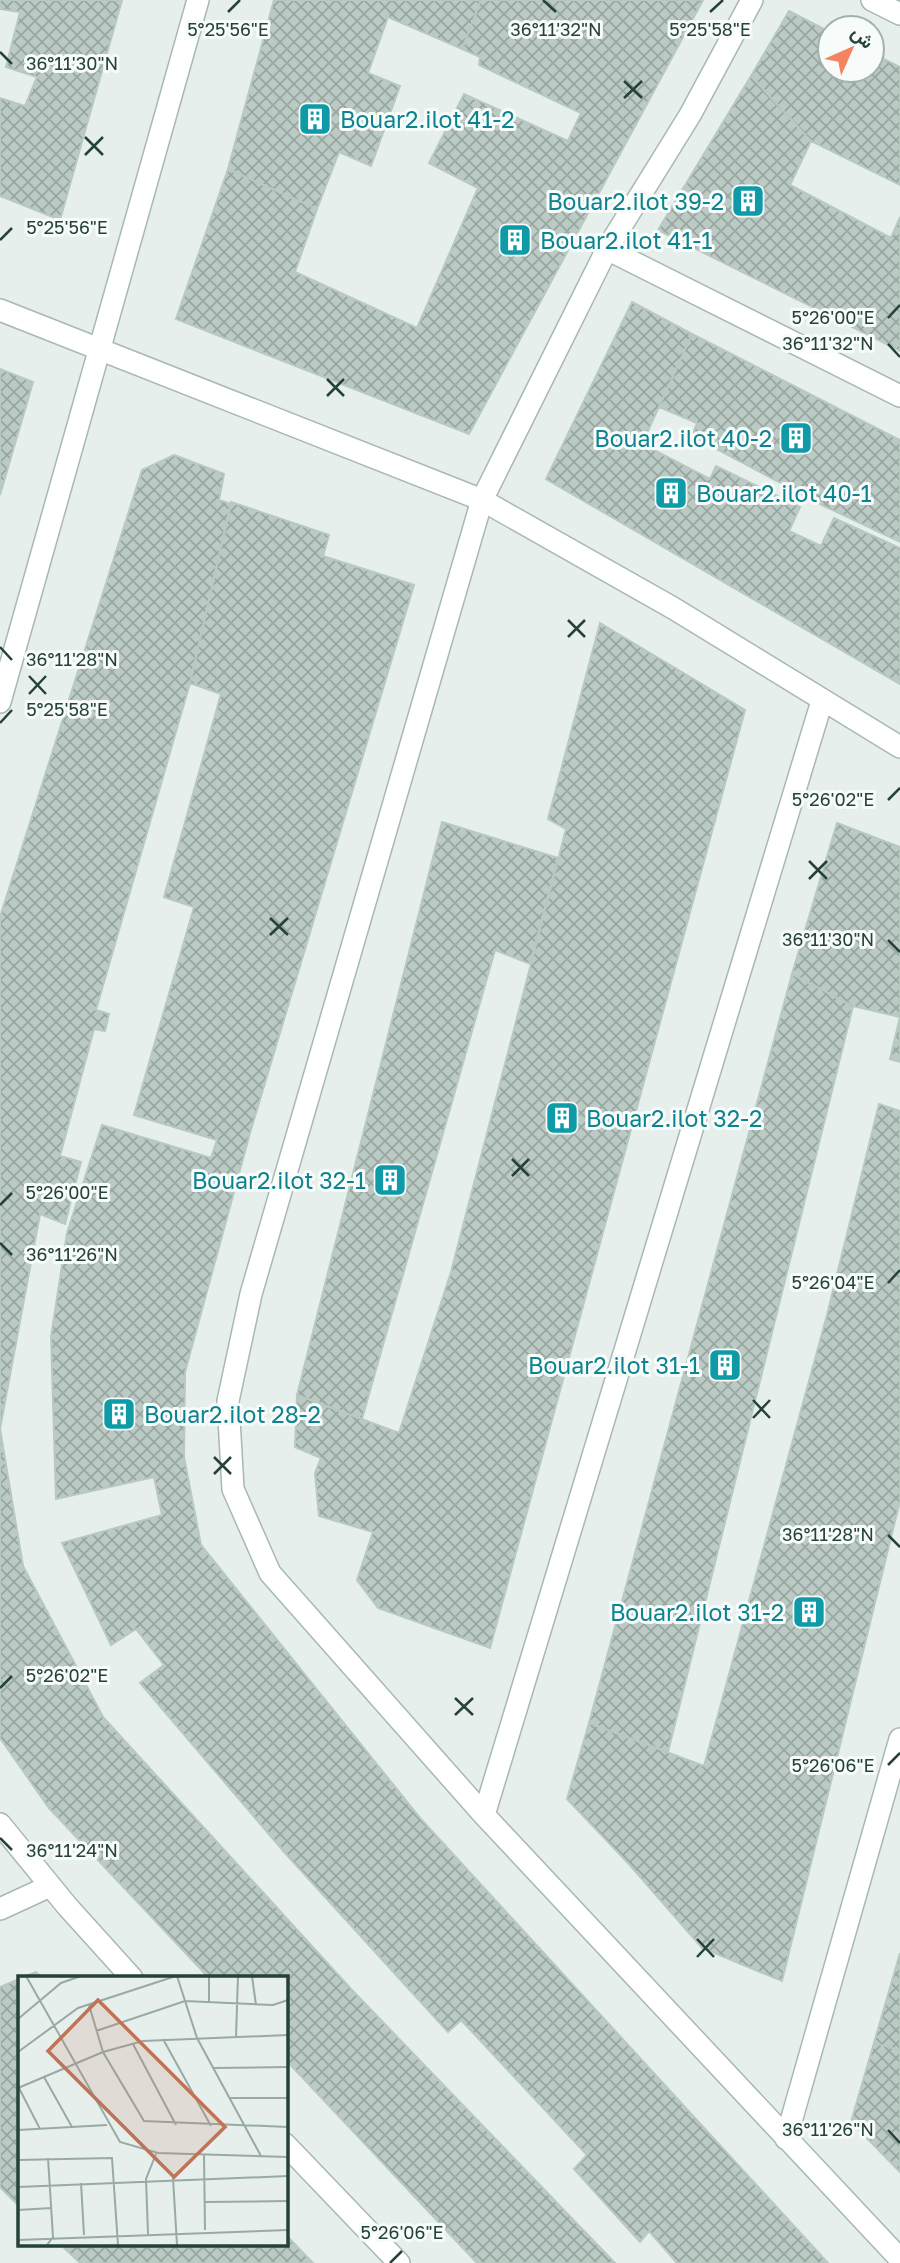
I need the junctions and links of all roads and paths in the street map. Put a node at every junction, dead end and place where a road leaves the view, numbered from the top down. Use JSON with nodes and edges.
{"nodes":[{"id":1,"x":198,"y":0,"type":"edge"},
{"id":2,"x":752,"y":0,"type":"edge"},
{"id":3,"x":872,"y":0,"type":"edge"},
{"id":4,"x":900,"y":14,"type":"edge"},
{"id":5,"x":607,"y":249,"type":"junction"},
{"id":6,"x":0,"y":310,"type":"edge"},
{"id":7,"x":101,"y":350,"type":"junction"},
{"id":8,"x":900,"y":396,"type":"edge"},
{"id":9,"x":482,"y":500,"type":"junction"},
{"id":10,"x":822,"y":701,"type":"junction"},
{"id":11,"x":0,"y":702,"type":"edge"},
{"id":12,"x":900,"y":747,"type":"edge"},
{"id":13,"x":900,"y":1739,"type":"edge"},
{"id":14,"x":484,"y":1815,"type":"junction"},
{"id":15,"x":0,"y":1824,"type":"edge"},
{"id":16,"x":50,"y":1886,"type":"junction"},
{"id":17,"x":0,"y":1909,"type":"edge"},
{"id":18,"x":130,"y":1976,"type":"edge"},
{"id":19,"x":786,"y":2139,"type":"junction"},
{"id":20,"x":287,"y":2146,"type":"edge"},
{"id":21,"x":900,"y":2259,"type":"edge"},
{"id":22,"x":399,"y":2263,"type":"edge"}],
"edges":[{"from":1,"to":7,"type":"street"},
{"from":2,"to":5,"type":"street"},
{"from":3,"to":4,"type":"street"},
{"from":5,"to":8,"type":"street"},
{"from":5,"to":9,"type":"street"},
{"from":6,"to":7,"type":"street"},
{"from":7,"to":9,"type":"street"},
{"from":7,"to":11,"type":"street"},
{"from":9,"to":10,"type":"street"},
{"from":9,"to":14,"type":"street"},
{"from":10,"to":12,"type":"street"},
{"from":10,"to":14,"type":"street"},
{"from":13,"to":19,"type":"street"},
{"from":14,"to":19,"type":"street"},
{"from":15,"to":16,"type":"street"},
{"from":16,"to":17,"type":"street"},
{"from":16,"to":18,"type":"street"},
{"from":19,"to":21,"type":"street"},
{"from":20,"to":22,"type":"street"}]}
